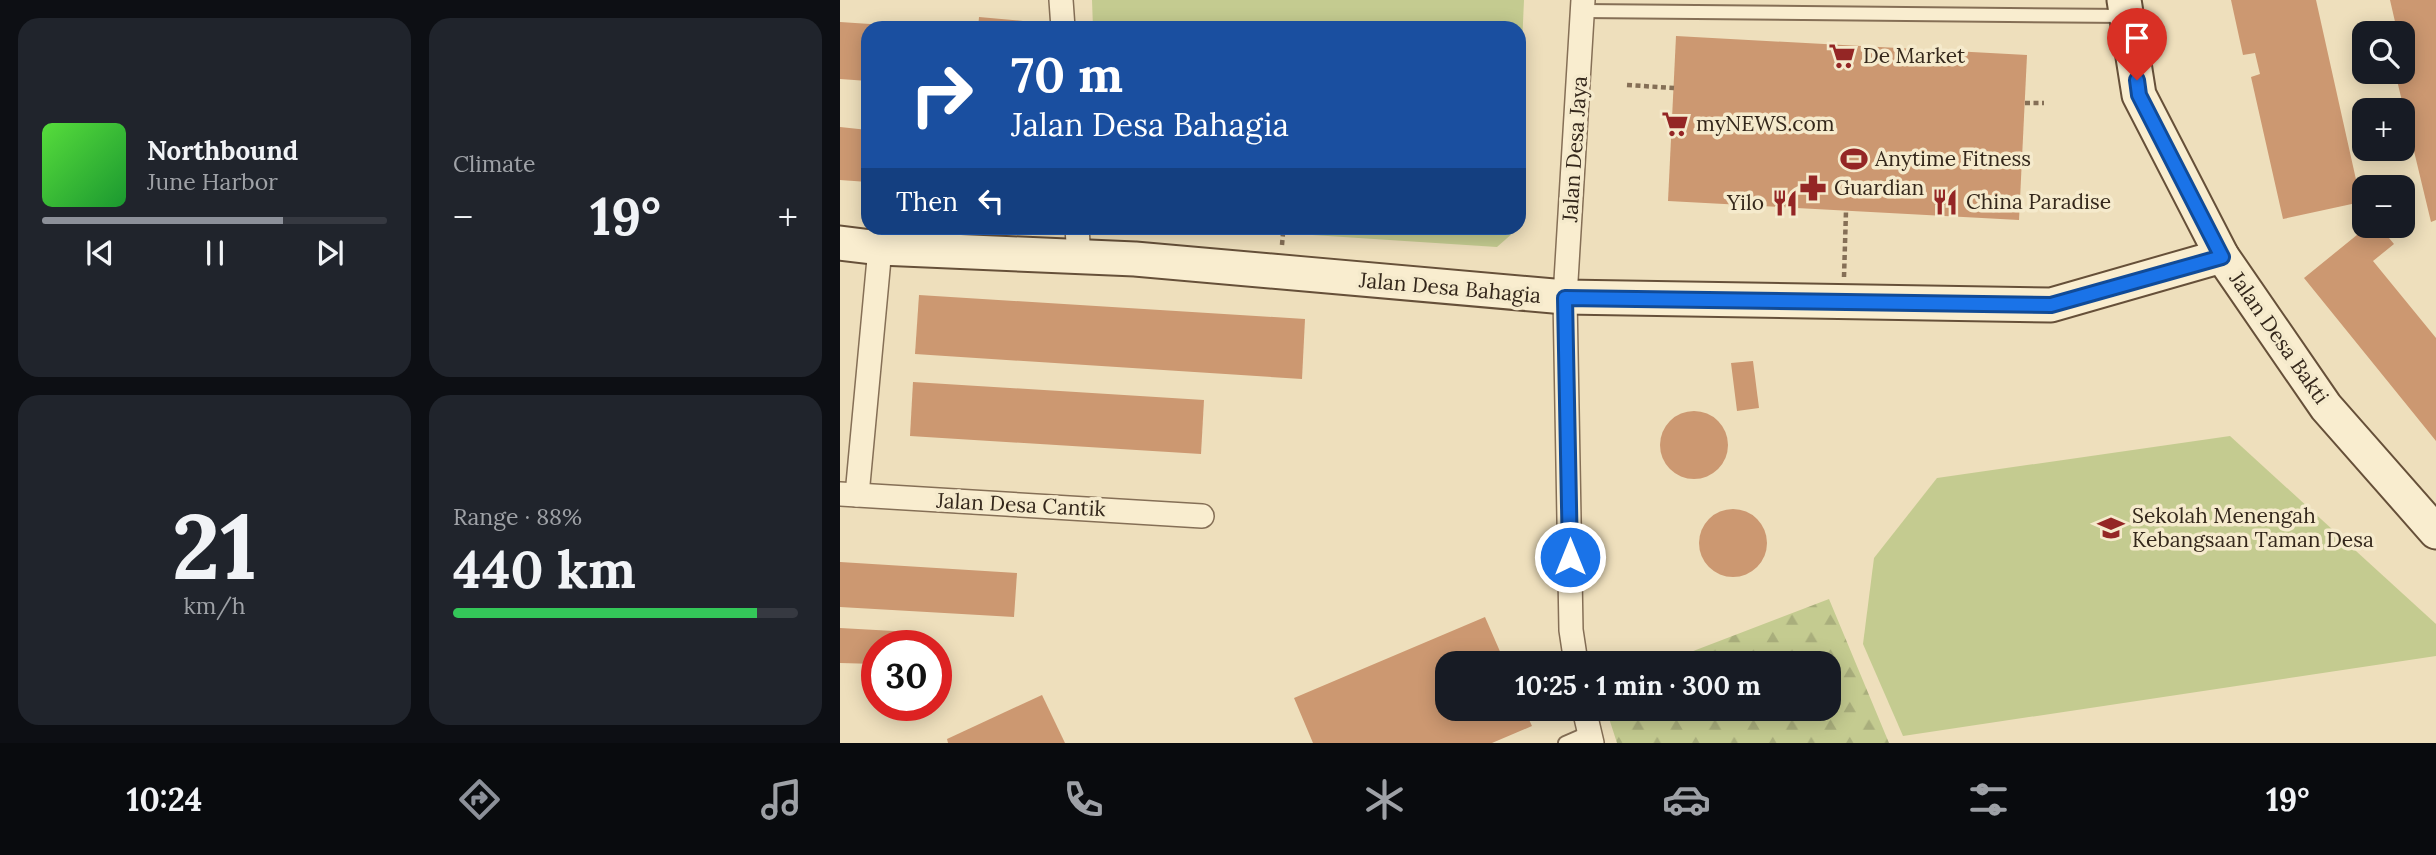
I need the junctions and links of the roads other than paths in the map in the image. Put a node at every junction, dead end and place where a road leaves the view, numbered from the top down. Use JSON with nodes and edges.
{"nodes":[{"id":1,"x":1061,"y":0,"type":"edge"},
{"id":2,"x":1583,"y":5,"type":"edge"},
{"id":3,"x":1886,"y":7,"type":"edge"},
{"id":4,"x":2125,"y":8,"type":"edge"},
{"id":5,"x":1062,"y":21,"type":"edge"},
{"id":6,"x":1078,"y":242,"type":"edge"},
{"id":7,"x":840,"y":243,"type":"edge"},
{"id":8,"x":880,"y":248,"type":"junction"},
{"id":9,"x":2222,"y":257,"type":"junction"},
{"id":10,"x":1565,"y":298,"type":"junction"},
{"id":11,"x":849,"y":495,"type":"edge"},
{"id":12,"x":1202,"y":516,"type":"dead end"},
{"id":13,"x":2436,"y":532,"type":"edge"},
{"id":14,"x":1574,"y":651,"type":"edge"},
{"id":15,"x":1590,"y":738,"type":"edge"},
{"id":16,"x":1565,"y":743,"type":"edge"}],
"edges":[{"from":1,"to":5,"type":"street"},
{"from":2,"to":3,"type":"lane"},
{"from":2,"to":10,"type":"street","name":"Jalan Desa Jaya"},
{"from":3,"to":4,"type":"lane"},
{"from":4,"to":9,"type":"street","name":"Jalan Desa Bakti"},
{"from":6,"to":8,"type":"street","name":"Jalan Desa Bahagia"},
{"from":6,"to":10,"type":"street","name":"Jalan Desa Bahagia"},
{"from":7,"to":8,"type":"street","name":"Jalan Desa Bahagia"},
{"from":8,"to":11,"type":"street"},
{"from":9,"to":10,"type":"street","name":"Jalan Desa Bahagia"},
{"from":9,"to":13,"type":"street","name":"Jalan Desa Bakti"},
{"from":10,"to":14,"type":"street","name":"Jalan Desa Jaya"},
{"from":11,"to":12,"type":"street","name":"Jalan Desa Cantik"},
{"from":15,"to":16,"type":"lane"}]}
